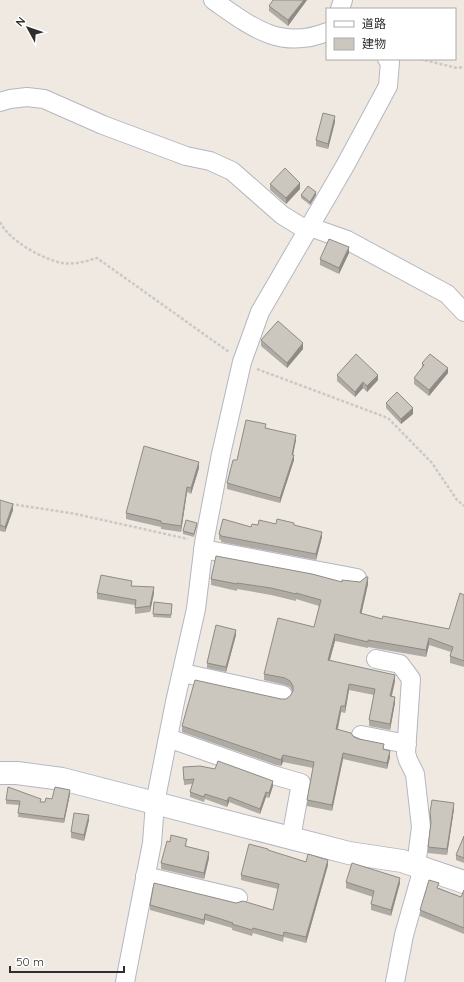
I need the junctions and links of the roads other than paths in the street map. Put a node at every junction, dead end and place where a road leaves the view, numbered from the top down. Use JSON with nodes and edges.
{"nodes":[{"id":1,"x":213,"y":0,"type":"edge"},
{"id":2,"x":326,"y":32,"type":"edge"},
{"id":3,"x":388,"y":60,"type":"edge"},
{"id":4,"x":0,"y":102,"type":"edge"},
{"id":5,"x":309,"y":228,"type":"junction"},
{"id":6,"x":464,"y":312,"type":"edge"},
{"id":7,"x":204,"y":546,"type":"junction"},
{"id":8,"x":356,"y":578,"type":"dead end"},
{"id":9,"x":376,"y":659,"type":"dead end"},
{"id":10,"x":183,"y":673,"type":"junction"},
{"id":11,"x":283,"y":695,"type":"dead end"},
{"id":12,"x":361,"y":734,"type":"dead end"},
{"id":13,"x":168,"y":738,"type":"junction"},
{"id":14,"x":407,"y":744,"type":"junction"},
{"id":15,"x":0,"y":773,"type":"edge"},
{"id":16,"x":155,"y":802,"type":"junction"},
{"id":17,"x":291,"y":838,"type":"junction"},
{"id":18,"x":419,"y":867,"type":"junction"},
{"id":19,"x":146,"y":876,"type":"junction"},
{"id":20,"x":464,"y":882,"type":"edge"},
{"id":21,"x":238,"y":898,"type":"dead end"},
{"id":22,"x":125,"y":982,"type":"edge"},
{"id":23,"x":395,"y":982,"type":"edge"}],
"edges":[{"from":1,"to":2,"type":"street"},
{"from":3,"to":5,"type":"street"},
{"from":4,"to":5,"type":"street"},
{"from":5,"to":6,"type":"street"},
{"from":5,"to":7,"type":"street"},
{"from":7,"to":8,"type":"street"},
{"from":7,"to":10,"type":"street"},
{"from":9,"to":14,"type":"street"},
{"from":10,"to":11,"type":"street"},
{"from":10,"to":13,"type":"street"},
{"from":12,"to":14,"type":"street"},
{"from":13,"to":16,"type":"street"},
{"from":13,"to":17,"type":"street"},
{"from":14,"to":18,"type":"street"},
{"from":15,"to":16,"type":"street"},
{"from":16,"to":17,"type":"street"},
{"from":16,"to":19,"type":"street"},
{"from":17,"to":18,"type":"street"},
{"from":18,"to":20,"type":"street"},
{"from":18,"to":23,"type":"street"},
{"from":19,"to":21,"type":"street"},
{"from":19,"to":22,"type":"street"}]}
